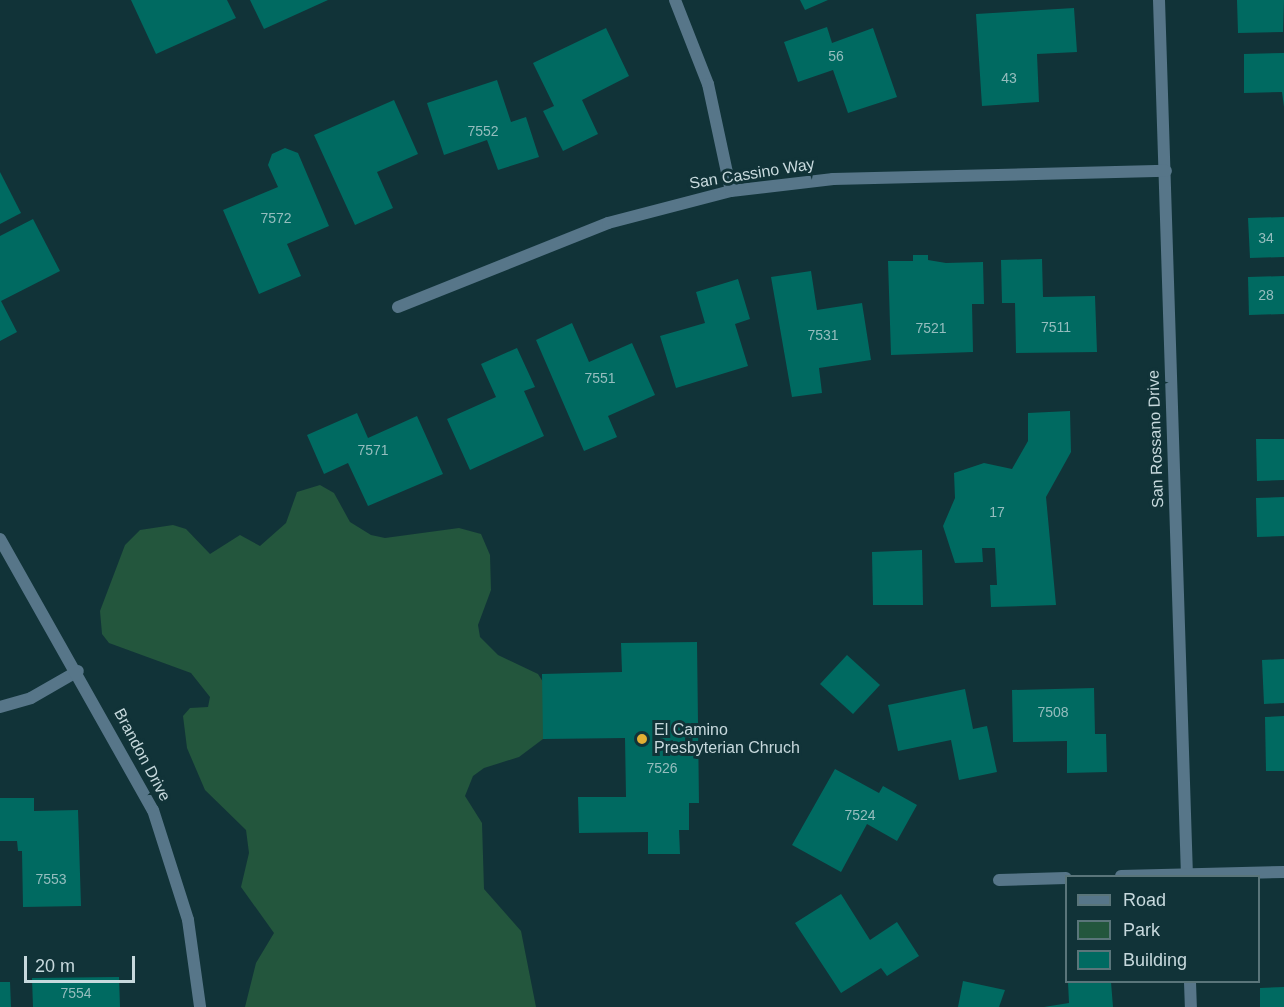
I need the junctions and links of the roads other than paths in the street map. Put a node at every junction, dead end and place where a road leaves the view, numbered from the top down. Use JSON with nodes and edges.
{"nodes":[{"id":1,"x":675,"y":0,"type":"edge"},
{"id":2,"x":1159,"y":0,"type":"edge"},
{"id":3,"x":1166,"y":171,"type":"junction"},
{"id":4,"x":731,"y":191,"type":"junction"},
{"id":5,"x":398,"y":307,"type":"dead end"},
{"id":6,"x":0,"y":539,"type":"edge"},
{"id":7,"x":78,"y":671,"type":"junction"},
{"id":8,"x":0,"y":707,"type":"edge"},
{"id":9,"x":1284,"y":872,"type":"edge"},
{"id":10,"x":1187,"y":875,"type":"edge"},
{"id":11,"x":1211,"y":875,"type":"edge"},
{"id":12,"x":1065,"y":878,"type":"edge"},
{"id":13,"x":999,"y":880,"type":"dead end"},
{"id":14,"x":1190,"y":983,"type":"edge"},
{"id":15,"x":200,"y":1007,"type":"edge"},
{"id":16,"x":1191,"y":1007,"type":"edge"}],
"edges":[{"from":1,"to":4,"type":"street"},
{"from":2,"to":3,"type":"street","name":"San Rossano Drive"},
{"from":3,"to":4,"type":"street","name":"San Cassino Way"},
{"from":3,"to":10,"type":"street","name":"San Rossano Drive"},
{"from":4,"to":5,"type":"street","name":"San Cassino Way"},
{"from":6,"to":7,"type":"street","name":"Brandon Drive"},
{"from":7,"to":8,"type":"street"},
{"from":7,"to":15,"type":"street","name":"Brandon Drive"},
{"from":9,"to":11,"type":"street"},
{"from":12,"to":13,"type":"street"},
{"from":14,"to":16,"type":"street"}]}
